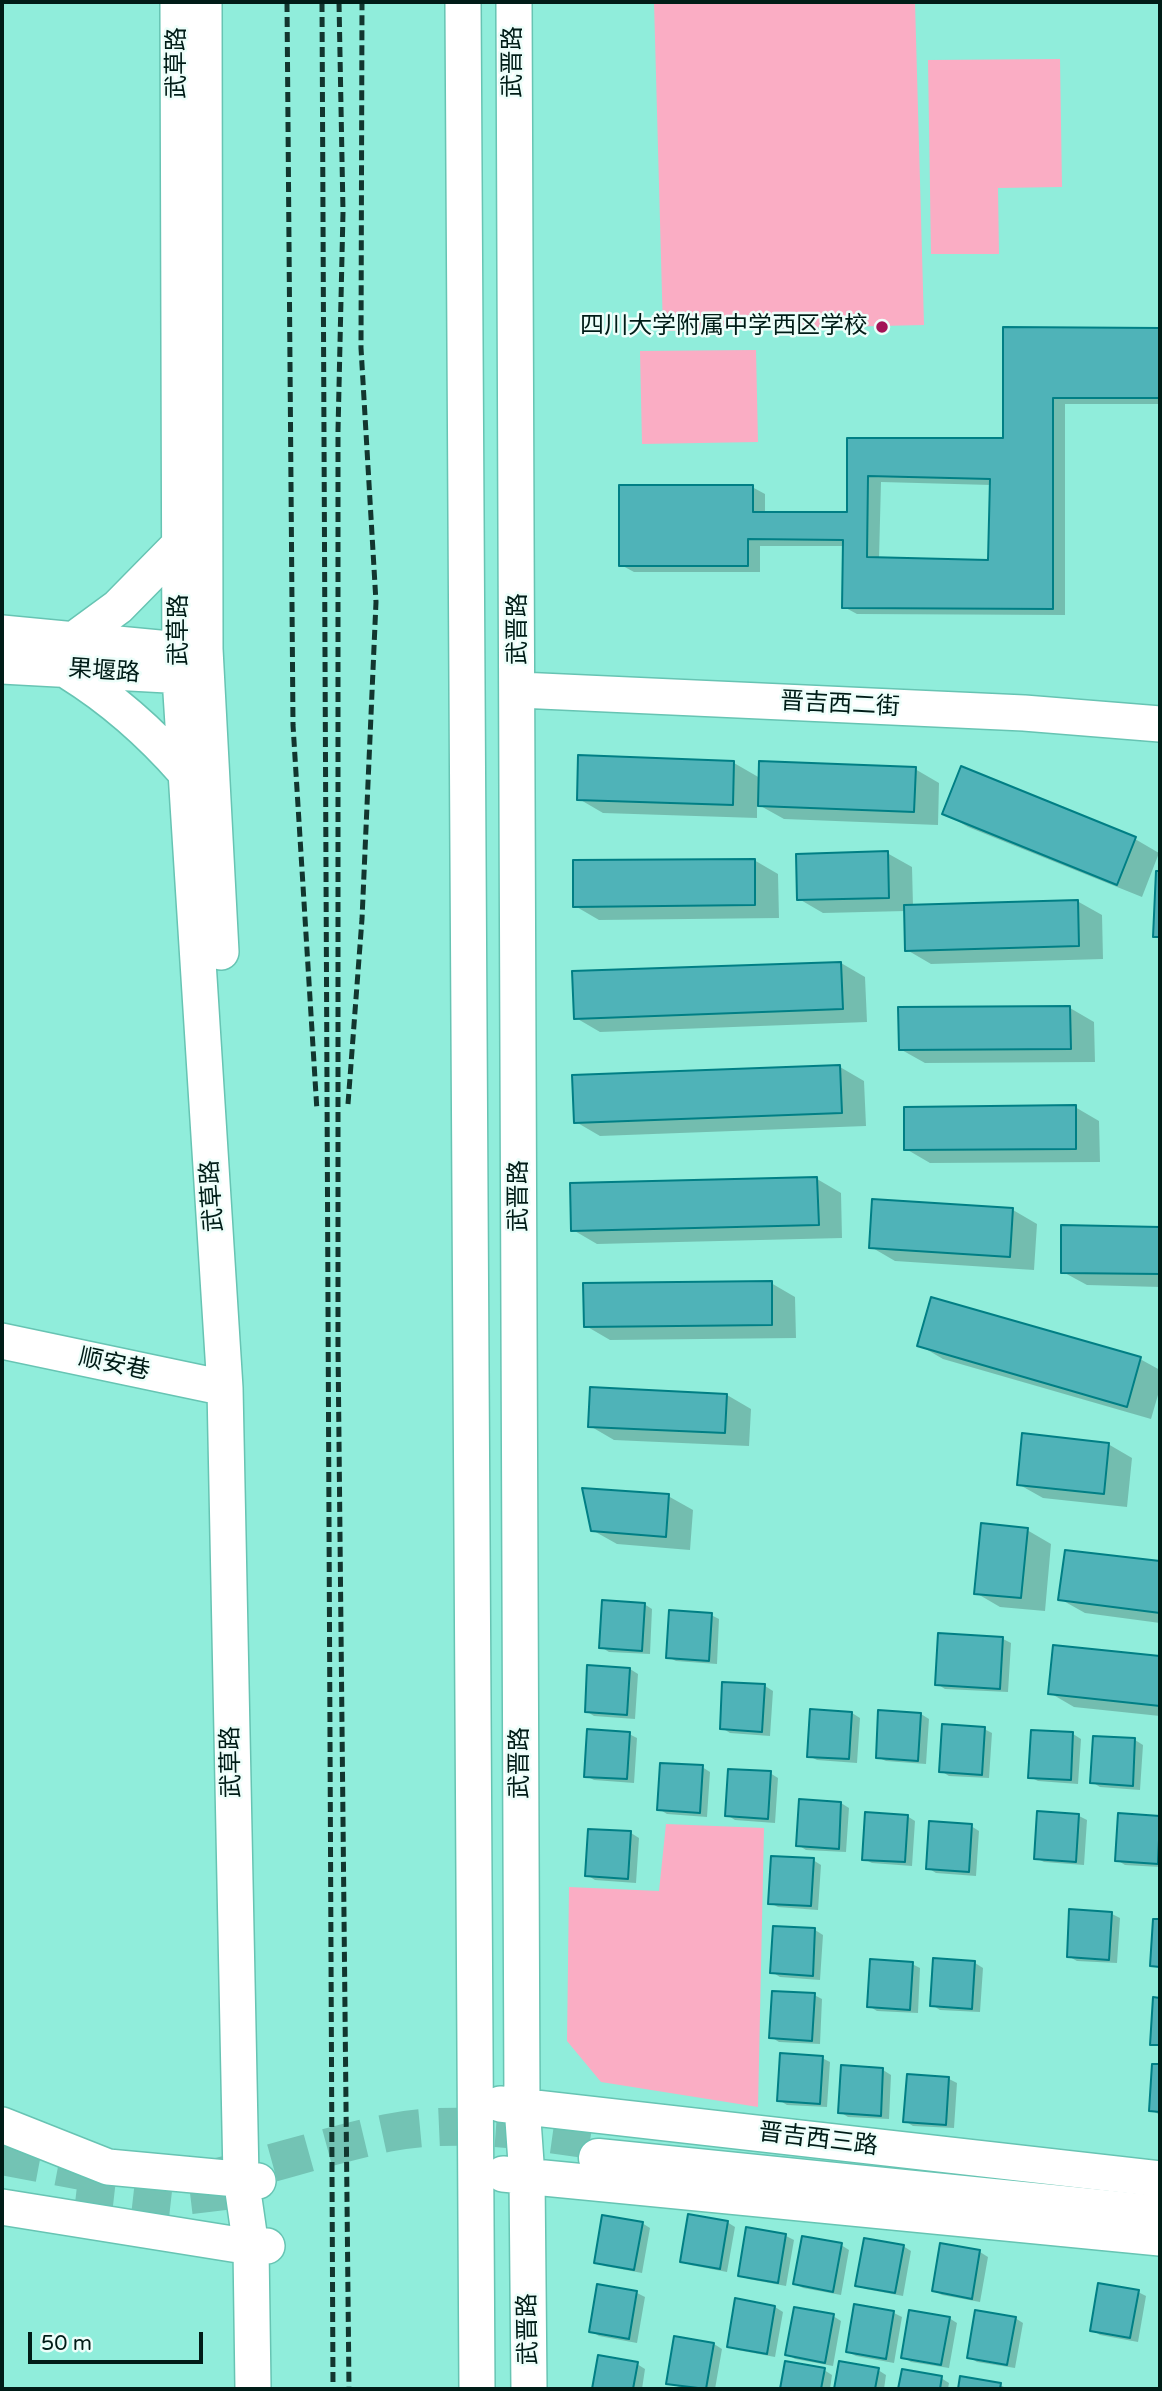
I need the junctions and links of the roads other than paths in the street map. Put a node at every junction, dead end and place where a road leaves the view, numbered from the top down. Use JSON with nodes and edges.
{"nodes":[{"id":1,"x":178,"y":2,"type":"edge"},
{"id":2,"x":204,"y":2,"type":"edge"},
{"id":3,"x":463,"y":2,"type":"edge"},
{"id":4,"x":514,"y":2,"type":"edge"},
{"id":5,"x":180,"y":544,"type":"junction"},
{"id":6,"x":2,"y":633,"type":"edge"},
{"id":7,"x":70,"y":655,"type":"junction"},
{"id":8,"x":193,"y":663,"type":"junction"},
{"id":9,"x":2,"y":666,"type":"edge"},
{"id":10,"x":519,"y":690,"type":"junction"},
{"id":11,"x":1160,"y":724,"type":"edge"},
{"id":12,"x":185,"y":772,"type":"junction"},
{"id":13,"x":2,"y":1341,"type":"edge"},
{"id":14,"x":225,"y":1388,"type":"junction"},
{"id":15,"x":476,"y":2102,"type":"junction"},
{"id":16,"x":522,"y":2106,"type":"junction"},
{"id":17,"x":2,"y":2125,"type":"edge"},
{"id":18,"x":476,"y":2170,"type":"junction"},
{"id":19,"x":527,"y":2177,"type":"junction"},
{"id":20,"x":250,"y":2179,"type":"junction"},
{"id":21,"x":1160,"y":2179,"type":"edge"},
{"id":22,"x":1160,"y":2196,"type":"edge"},
{"id":23,"x":2,"y":2207,"type":"edge"},
{"id":24,"x":1160,"y":2215,"type":"edge"},
{"id":25,"x":1160,"y":2238,"type":"edge"},
{"id":26,"x":259,"y":2247,"type":"junction"},
{"id":27,"x":253,"y":2389,"type":"edge"},
{"id":28,"x":271,"y":2389,"type":"edge"},
{"id":29,"x":477,"y":2389,"type":"edge"},
{"id":30,"x":529,"y":2389,"type":"edge"}],
"edges":[{"from":1,"to":5,"type":"street","name":"武草路"},
{"from":2,"to":8,"type":"street","name":"武草路"},
{"from":3,"to":15,"type":"street","name":"武晋路"},
{"from":4,"to":10,"type":"street","name":"武晋路"},
{"from":5,"to":7,"type":"street"},
{"from":5,"to":8,"type":"street","name":"武草路"},
{"from":6,"to":7,"type":"street","name":"果堰路"},
{"from":7,"to":8,"type":"street","name":"果堰路"},
{"from":7,"to":9,"type":"street","name":"果堰路"},
{"from":7,"to":12,"type":"street"},
{"from":8,"to":12,"type":"street","name":"武草路"},
{"from":8,"to":20,"type":"street","name":"武草路"},
{"from":10,"to":11,"type":"street","name":"晋吉西二街"},
{"from":10,"to":16,"type":"street","name":"武晋路"},
{"from":12,"to":14,"type":"street","name":"武草路"},
{"from":13,"to":14,"type":"street","name":"顺安巷"},
{"from":14,"to":20,"type":"street","name":"武草路"},
{"from":15,"to":16,"type":"street","name":"晋吉西三路"},
{"from":15,"to":18,"type":"street","name":"武晋路"},
{"from":16,"to":19,"type":"street","name":"武晋路"},
{"from":16,"to":21,"type":"street","name":"晋吉西三路"},
{"from":17,"to":20,"type":"street"},
{"from":18,"to":19,"type":"street"},
{"from":18,"to":29,"type":"street","name":"武晋路"},
{"from":19,"to":25,"type":"street"},
{"from":19,"to":30,"type":"street","name":"武晋路"},
{"from":20,"to":26,"type":"street","name":"武草路"},
{"from":22,"to":24,"type":"main road","name":"晋吉西三路"},
{"from":23,"to":26,"type":"street"},
{"from":26,"to":27,"type":"street","name":"武草路"},
{"from":26,"to":28,"type":"street","name":"武草路"}]}
